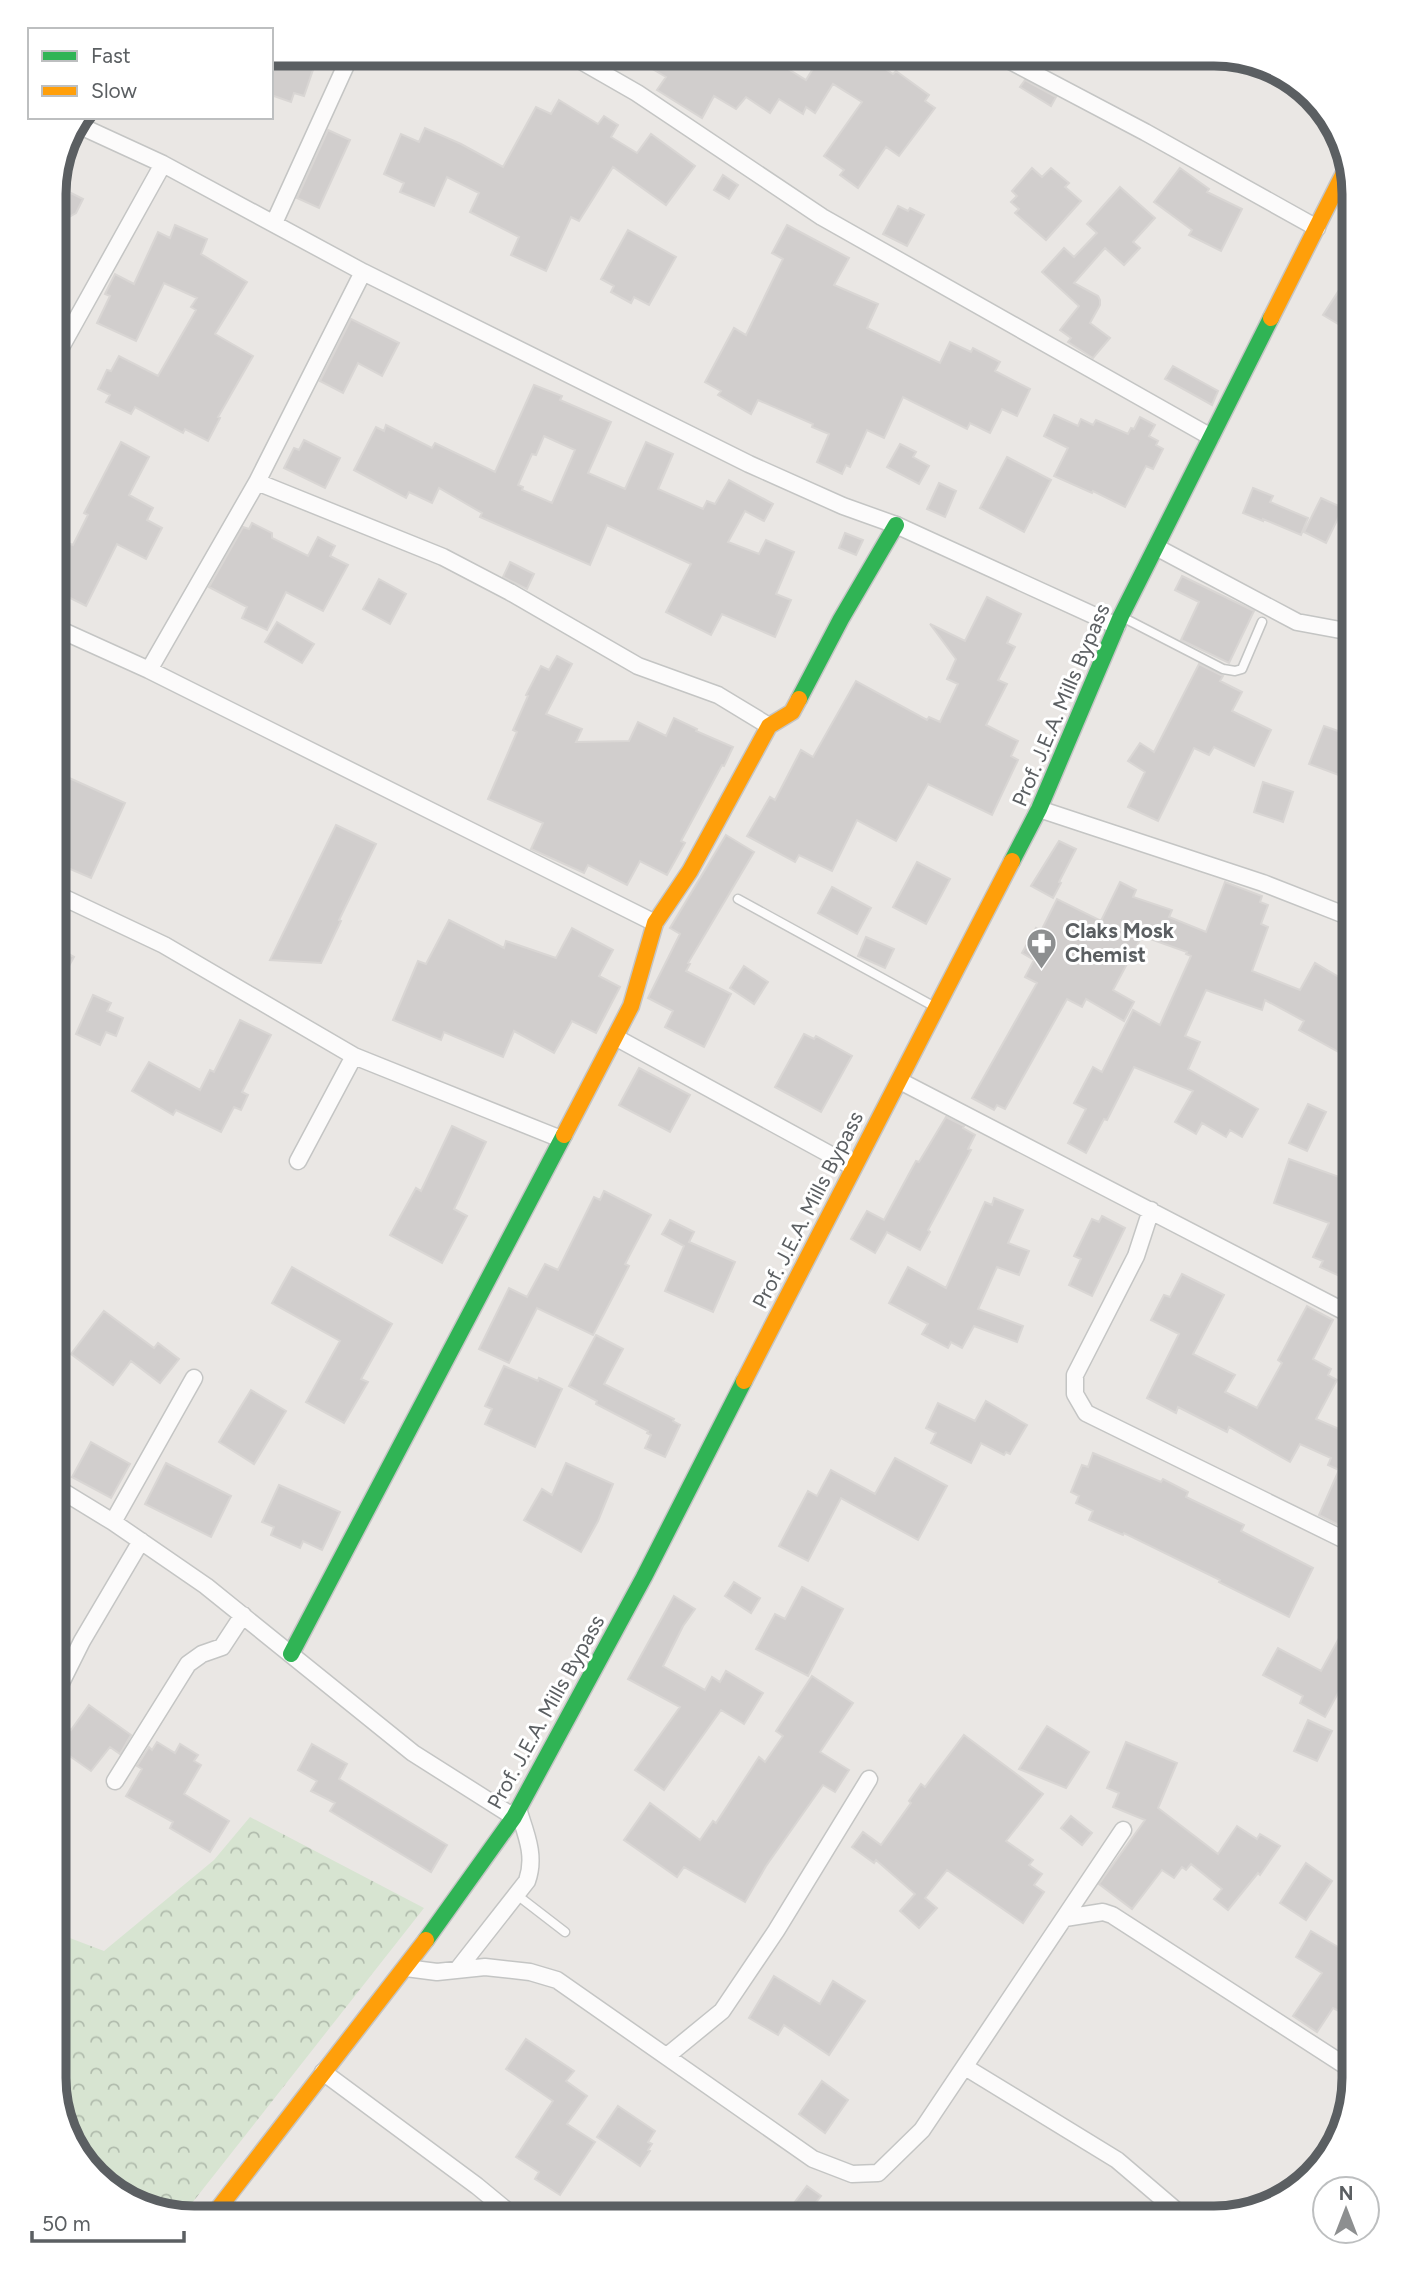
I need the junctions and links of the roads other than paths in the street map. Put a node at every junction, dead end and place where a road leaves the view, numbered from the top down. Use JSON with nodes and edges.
{"nodes":[{"id":1,"x":345,"y":66,"type":"edge"},
{"id":2,"x":591,"y":66,"type":"edge"},
{"id":3,"x":1023,"y":67,"type":"edge"},
{"id":4,"x":85,"y":128,"type":"edge"},
{"id":5,"x":163,"y":164,"type":"junction"},
{"id":6,"x":1341,"y":179,"type":"edge"},
{"id":7,"x":274,"y":223,"type":"junction"},
{"id":8,"x":1317,"y":228,"type":"junction"},
{"id":9,"x":363,"y":272,"type":"junction"},
{"id":10,"x":67,"y":335,"type":"edge"},
{"id":11,"x":1211,"y":437,"type":"junction"},
{"id":12,"x":257,"y":482,"type":"junction"},
{"id":13,"x":896,"y":525,"type":"junction"},
{"id":14,"x":1156,"y":547,"type":"junction"},
{"id":15,"x":1119,"y":621,"type":"junction"},
{"id":16,"x":1262,"y":622,"type":"dead end"},
{"id":17,"x":1342,"y":630,"type":"edge"},
{"id":18,"x":67,"y":633,"type":"edge"},
{"id":19,"x":149,"y":670,"type":"junction"},
{"id":20,"x":769,"y":726,"type":"junction"},
{"id":21,"x":1040,"y":810,"type":"junction"},
{"id":22,"x":67,"y":899,"type":"edge"},
{"id":23,"x":738,"y":899,"type":"dead end"},
{"id":24,"x":1342,"y":914,"type":"edge"},
{"id":25,"x":655,"y":923,"type":"junction"},
{"id":26,"x":937,"y":1008,"type":"junction"},
{"id":27,"x":615,"y":1037,"type":"junction"},
{"id":28,"x":354,"y":1056,"type":"junction"},
{"id":29,"x":900,"y":1081,"type":"junction"},
{"id":30,"x":561,"y":1139,"type":"junction"},
{"id":31,"x":298,"y":1161,"type":"dead end"},
{"id":32,"x":853,"y":1167,"type":"junction"},
{"id":33,"x":1151,"y":1210,"type":"junction"},
{"id":34,"x":1342,"y":1310,"type":"edge"},
{"id":35,"x":194,"y":1378,"type":"dead end"},
{"id":36,"x":66,"y":1494,"type":"edge"},
{"id":37,"x":113,"y":1522,"type":"junction"},
{"id":38,"x":1342,"y":1539,"type":"edge"},
{"id":39,"x":141,"y":1541,"type":"junction"},
{"id":40,"x":243,"y":1615,"type":"junction"},
{"id":41,"x":291,"y":1654,"type":"junction"},
{"id":42,"x":66,"y":1672,"type":"edge"},
{"id":43,"x":869,"y":1779,"type":"dead end"},
{"id":44,"x":114,"y":1781,"type":"dead end"},
{"id":45,"x":516,"y":1813,"type":"junction"},
{"id":46,"x":1124,"y":1830,"type":"dead end"},
{"id":47,"x":517,"y":1895,"type":"junction"},
{"id":48,"x":1065,"y":1918,"type":"junction"},
{"id":49,"x":565,"y":1932,"type":"dead end"},
{"id":50,"x":406,"y":1968,"type":"junction"},
{"id":51,"x":458,"y":1969,"type":"junction"},
{"id":52,"x":667,"y":2056,"type":"junction"},
{"id":53,"x":1342,"y":2064,"type":"edge"},
{"id":54,"x":965,"y":2067,"type":"junction"},
{"id":55,"x":323,"y":2072,"type":"junction"},
{"id":56,"x":220,"y":2206,"type":"edge"},
{"id":57,"x":502,"y":2206,"type":"edge"},
{"id":58,"x":1171,"y":2206,"type":"edge"}],
"edges":[{"from":1,"to":7,"type":"street"},
{"from":2,"to":11,"type":"street"},
{"from":3,"to":8,"type":"street"},
{"from":4,"to":5,"type":"street"},
{"from":5,"to":7,"type":"street"},
{"from":5,"to":10,"type":"street"},
{"from":6,"to":8,"type":"street","name":"Prof. J.E.A. Mills Bypass"},
{"from":7,"to":9,"type":"street"},
{"from":8,"to":11,"type":"street","name":"Prof. J.E.A. Mills Bypass"},
{"from":9,"to":12,"type":"street"},
{"from":9,"to":13,"type":"street"},
{"from":11,"to":14,"type":"street","name":"Prof. J.E.A. Mills Bypass"},
{"from":12,"to":19,"type":"street"},
{"from":12,"to":20,"type":"street"},
{"from":13,"to":15,"type":"street"},
{"from":13,"to":20,"type":"street"},
{"from":14,"to":15,"type":"street","name":"Prof. J.E.A. Mills Bypass"},
{"from":14,"to":17,"type":"street"},
{"from":15,"to":16,"type":"lane"},
{"from":15,"to":21,"type":"street","name":"Prof. J.E.A. Mills Bypass"},
{"from":18,"to":19,"type":"street"},
{"from":19,"to":25,"type":"street"},
{"from":20,"to":25,"type":"street"},
{"from":21,"to":24,"type":"street"},
{"from":21,"to":26,"type":"street","name":"Prof. J.E.A. Mills Bypass"},
{"from":22,"to":28,"type":"street"},
{"from":23,"to":26,"type":"lane"},
{"from":25,"to":27,"type":"street"},
{"from":26,"to":29,"type":"street","name":"Prof. J.E.A. Mills Bypass"},
{"from":27,"to":30,"type":"street"},
{"from":27,"to":32,"type":"street"},
{"from":28,"to":30,"type":"street"},
{"from":28,"to":31,"type":"street"},
{"from":29,"to":32,"type":"street","name":"Prof. J.E.A. Mills Bypass"},
{"from":29,"to":33,"type":"street"},
{"from":30,"to":41,"type":"street"},
{"from":32,"to":45,"type":"street","name":"Prof. J.E.A. Mills Bypass"},
{"from":33,"to":34,"type":"street"},
{"from":33,"to":38,"type":"street"},
{"from":35,"to":37,"type":"street"},
{"from":36,"to":37,"type":"street"},
{"from":37,"to":39,"type":"street"},
{"from":39,"to":40,"type":"street"},
{"from":39,"to":42,"type":"street"},
{"from":40,"to":41,"type":"street"},
{"from":40,"to":44,"type":"street"},
{"from":41,"to":45,"type":"street"},
{"from":43,"to":52,"type":"street"},
{"from":45,"to":47,"type":"street"},
{"from":45,"to":50,"type":"street","name":"Prof. J.E.A. Mills Bypass"},
{"from":46,"to":48,"type":"street"},
{"from":47,"to":49,"type":"lane"},
{"from":47,"to":51,"type":"street"},
{"from":48,"to":53,"type":"street"},
{"from":48,"to":54,"type":"street"},
{"from":50,"to":51,"type":"street"},
{"from":50,"to":55,"type":"street","name":"Prof. J.E.A. Mills Bypass"},
{"from":51,"to":52,"type":"street"},
{"from":52,"to":54,"type":"street"},
{"from":54,"to":58,"type":"street"},
{"from":55,"to":56,"type":"street","name":"Prof. J.E.A. Mills Bypass"},
{"from":55,"to":57,"type":"street"}]}
